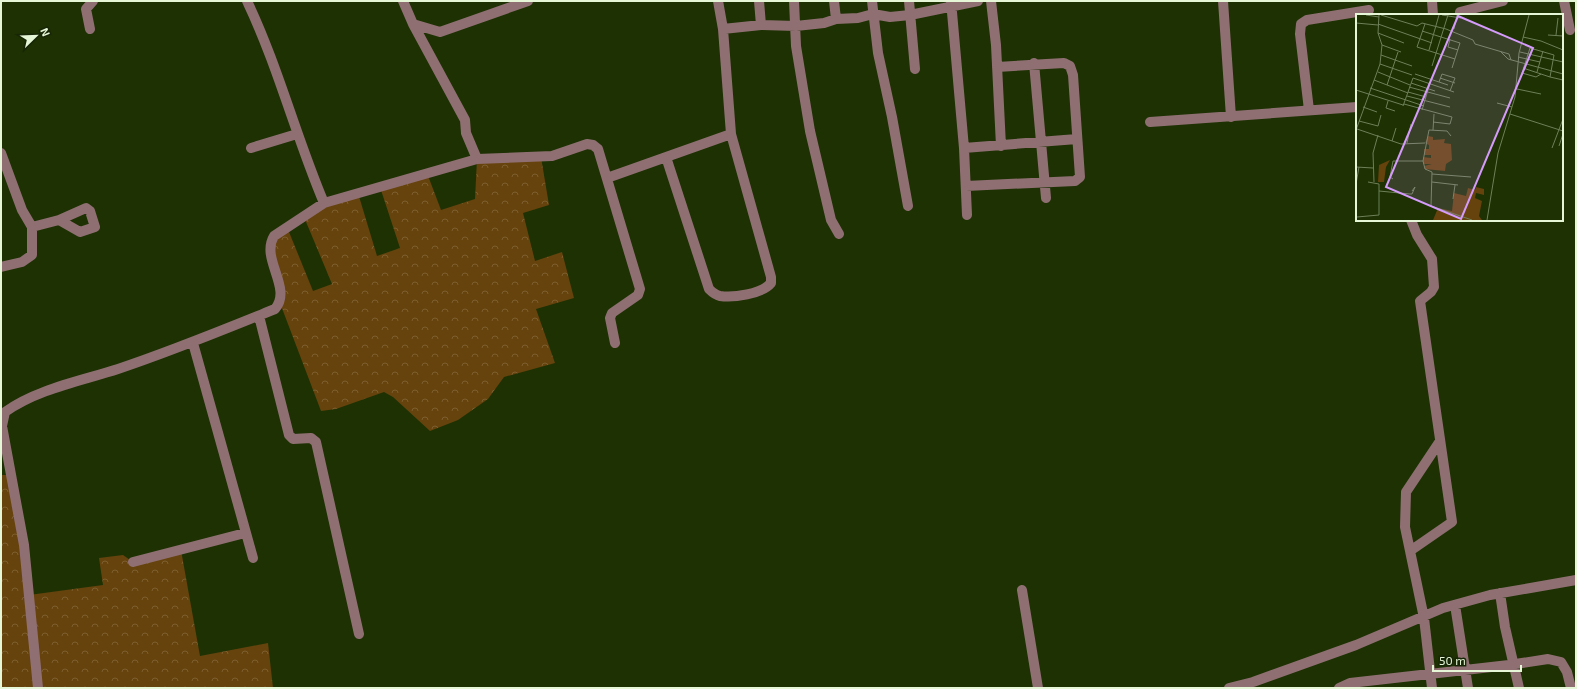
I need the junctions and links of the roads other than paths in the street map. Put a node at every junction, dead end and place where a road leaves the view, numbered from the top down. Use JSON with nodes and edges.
{"nodes":[{"id":1,"x":93,"y":1,"type":"edge"},
{"id":2,"x":247,"y":1,"type":"edge"},
{"id":3,"x":403,"y":1,"type":"edge"},
{"id":4,"x":528,"y":1,"type":"edge"},
{"id":5,"x":718,"y":1,"type":"edge"},
{"id":6,"x":759,"y":1,"type":"edge"},
{"id":7,"x":794,"y":1,"type":"edge"},
{"id":8,"x":834,"y":1,"type":"edge"},
{"id":9,"x":872,"y":1,"type":"edge"},
{"id":10,"x":909,"y":1,"type":"edge"},
{"id":11,"x":978,"y":1,"type":"edge"},
{"id":12,"x":991,"y":1,"type":"edge"},
{"id":13,"x":1223,"y":1,"type":"edge"},
{"id":14,"x":1432,"y":1,"type":"edge"},
{"id":15,"x":1503,"y":1,"type":"edge"},
{"id":16,"x":1564,"y":1,"type":"edge"},
{"id":17,"x":951,"y":4,"type":"edge"},
{"id":18,"x":1368,"y":9,"type":"edge"},
{"id":19,"x":1460,"y":12,"type":"dead end"},
{"id":20,"x":873,"y":14,"type":"junction"},
{"id":21,"x":1433,"y":14,"type":"edge"},
{"id":22,"x":910,"y":15,"type":"junction"},
{"id":23,"x":836,"y":19,"type":"junction"},
{"id":24,"x":413,"y":24,"type":"junction"},
{"id":25,"x":761,"y":25,"type":"junction"},
{"id":26,"x":796,"y":26,"type":"junction"},
{"id":27,"x":90,"y":29,"type":"dead end"},
{"id":28,"x":723,"y":29,"type":"junction"},
{"id":29,"x":1570,"y":30,"type":"dead end"},
{"id":30,"x":1034,"y":63,"type":"junction"},
{"id":31,"x":997,"y":66,"type":"junction"},
{"id":32,"x":915,"y":69,"type":"dead end"},
{"id":33,"x":1356,"y":107,"type":"edge"},
{"id":34,"x":1309,"y":110,"type":"junction"},
{"id":35,"x":1231,"y":117,"type":"junction"},
{"id":36,"x":1150,"y":122,"type":"dead end"},
{"id":37,"x":297,"y":134,"type":"junction"},
{"id":38,"x":731,"y":134,"type":"junction"},
{"id":39,"x":1077,"y":139,"type":"junction"},
{"id":40,"x":1041,"y":142,"type":"junction"},
{"id":41,"x":1001,"y":146,"type":"junction"},
{"id":42,"x":251,"y":148,"type":"dead end"},
{"id":43,"x":964,"y":148,"type":"junction"},
{"id":44,"x":1,"y":153,"type":"edge"},
{"id":45,"x":666,"y":157,"type":"junction"},
{"id":46,"x":477,"y":159,"type":"junction"},
{"id":47,"x":607,"y":178,"type":"junction"},
{"id":48,"x":1045,"y":183,"type":"junction"},
{"id":49,"x":966,"y":186,"type":"junction"},
{"id":50,"x":1046,"y":198,"type":"dead end"},
{"id":51,"x":324,"y":203,"type":"junction"},
{"id":52,"x":908,"y":206,"type":"dead end"},
{"id":53,"x":967,"y":215,"type":"dead end"},
{"id":54,"x":60,"y":220,"type":"dead end"},
{"id":55,"x":1411,"y":221,"type":"edge"},
{"id":56,"x":32,"y":227,"type":"junction"},
{"id":57,"x":838,"y":234,"type":"dead end"},
{"id":58,"x":1,"y":267,"type":"edge"},
{"id":59,"x":259,"y":316,"type":"junction"},
{"id":60,"x":615,"y":342,"type":"dead end"},
{"id":61,"x":193,"y":343,"type":"junction"},
{"id":62,"x":3,"y":416,"type":"edge"},
{"id":63,"x":1440,"y":441,"type":"junction"},
{"id":64,"x":245,"y":533,"type":"junction"},
{"id":65,"x":1410,"y":551,"type":"junction"},
{"id":66,"x":253,"y":558,"type":"dead end"},
{"id":67,"x":133,"y":562,"type":"dead end"},
{"id":68,"x":1576,"y":580,"type":"edge"},
{"id":69,"x":1022,"y":590,"type":"dead end"},
{"id":70,"x":1500,"y":593,"type":"junction"},
{"id":71,"x":1455,"y":605,"type":"junction"},
{"id":72,"x":1424,"y":618,"type":"junction"},
{"id":73,"x":359,"y":634,"type":"dead end"},
{"id":74,"x":1513,"y":664,"type":"junction"},
{"id":75,"x":1465,"y":670,"type":"junction"},
{"id":76,"x":1430,"y":675,"type":"junction"},
{"id":77,"x":1385,"y":683,"type":"edge"},
{"id":78,"x":38,"y":688,"type":"edge"},
{"id":79,"x":1038,"y":688,"type":"edge"},
{"id":80,"x":1229,"y":688,"type":"edge"},
{"id":81,"x":1339,"y":688,"type":"edge"},
{"id":82,"x":1432,"y":688,"type":"edge"},
{"id":83,"x":1468,"y":688,"type":"edge"},
{"id":84,"x":1519,"y":688,"type":"edge"},
{"id":85,"x":1571,"y":688,"type":"edge"}],
"edges":[{"from":1,"to":27,"type":"street"},
{"from":2,"to":37,"type":"street"},
{"from":3,"to":24,"type":"street"},
{"from":4,"to":24,"type":"street"},
{"from":5,"to":28,"type":"street"},
{"from":6,"to":25,"type":"street"},
{"from":7,"to":26,"type":"street"},
{"from":8,"to":23,"type":"street"},
{"from":9,"to":20,"type":"street"},
{"from":10,"to":22,"type":"street"},
{"from":11,"to":17,"type":"street"},
{"from":12,"to":31,"type":"street"},
{"from":13,"to":35,"type":"street"},
{"from":14,"to":21,"type":"street"},
{"from":15,"to":19,"type":"street"},
{"from":16,"to":29,"type":"street"},
{"from":17,"to":22,"type":"street"},
{"from":17,"to":43,"type":"street"},
{"from":18,"to":34,"type":"street"},
{"from":20,"to":22,"type":"street"},
{"from":20,"to":23,"type":"street"},
{"from":20,"to":52,"type":"street"},
{"from":22,"to":32,"type":"street"},
{"from":23,"to":26,"type":"street"},
{"from":24,"to":46,"type":"street"},
{"from":25,"to":26,"type":"street"},
{"from":25,"to":28,"type":"street"},
{"from":26,"to":57,"type":"street"},
{"from":28,"to":38,"type":"street"},
{"from":30,"to":31,"type":"street"},
{"from":30,"to":39,"type":"street"},
{"from":30,"to":40,"type":"street"},
{"from":31,"to":41,"type":"street"},
{"from":33,"to":34,"type":"street"},
{"from":34,"to":35,"type":"street"},
{"from":35,"to":36,"type":"street"},
{"from":37,"to":42,"type":"street"},
{"from":37,"to":51,"type":"street"},
{"from":38,"to":45,"type":"street"},
{"from":38,"to":45,"type":"street"},
{"from":39,"to":40,"type":"street"},
{"from":39,"to":48,"type":"street"},
{"from":40,"to":41,"type":"street"},
{"from":40,"to":48,"type":"street"},
{"from":41,"to":43,"type":"street"},
{"from":43,"to":49,"type":"street"},
{"from":44,"to":56,"type":"street"},
{"from":45,"to":47,"type":"street"},
{"from":46,"to":47,"type":"street"},
{"from":46,"to":51,"type":"street"},
{"from":47,"to":60,"type":"street"},
{"from":48,"to":49,"type":"street"},
{"from":48,"to":50,"type":"street"},
{"from":49,"to":53,"type":"street"},
{"from":51,"to":59,"type":"street"},
{"from":54,"to":56,"type":"street"},
{"from":55,"to":63,"type":"street"},
{"from":56,"to":58,"type":"street"},
{"from":59,"to":61,"type":"street"},
{"from":59,"to":73,"type":"street"},
{"from":61,"to":62,"type":"street"},
{"from":61,"to":64,"type":"street"},
{"from":62,"to":78,"type":"street"},
{"from":63,"to":65,"type":"street"},
{"from":63,"to":65,"type":"street"},
{"from":64,"to":66,"type":"street"},
{"from":64,"to":67,"type":"street"},
{"from":65,"to":72,"type":"street"},
{"from":68,"to":70,"type":"street"},
{"from":69,"to":79,"type":"street"},
{"from":70,"to":71,"type":"street"},
{"from":70,"to":74,"type":"street"},
{"from":71,"to":72,"type":"street"},
{"from":71,"to":75,"type":"street"},
{"from":72,"to":76,"type":"street"},
{"from":72,"to":80,"type":"street"},
{"from":74,"to":75,"type":"street"},
{"from":74,"to":84,"type":"street"},
{"from":74,"to":85,"type":"street"},
{"from":75,"to":76,"type":"street"},
{"from":75,"to":83,"type":"street"},
{"from":76,"to":77,"type":"street"},
{"from":76,"to":82,"type":"street"},
{"from":77,"to":81,"type":"street"}]}
